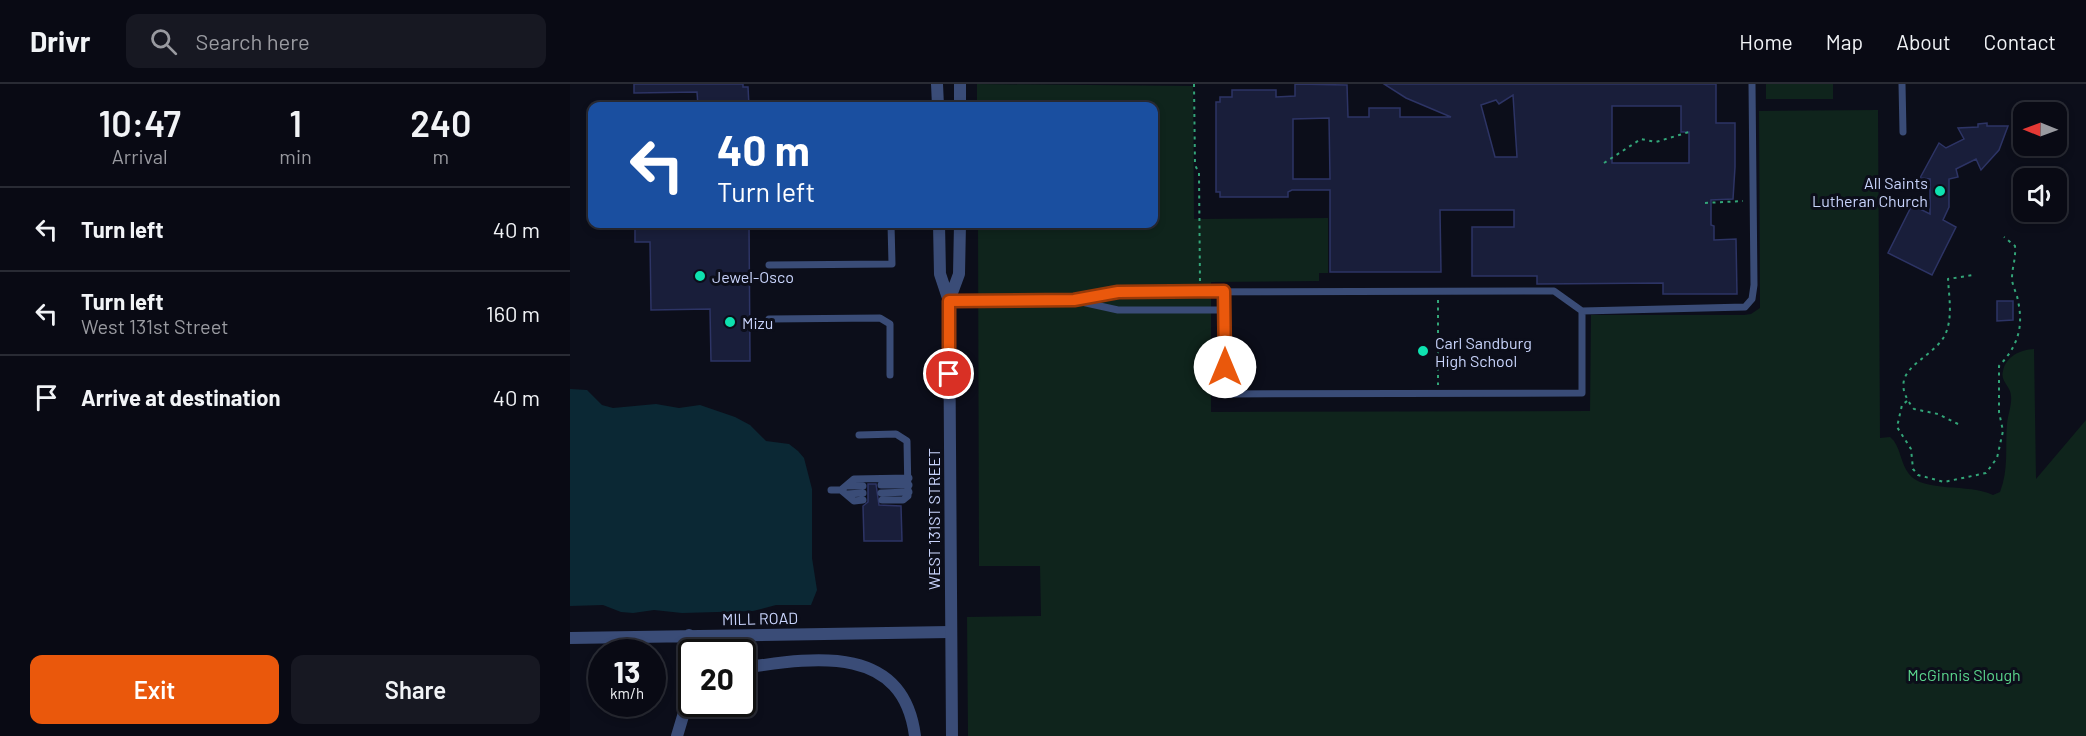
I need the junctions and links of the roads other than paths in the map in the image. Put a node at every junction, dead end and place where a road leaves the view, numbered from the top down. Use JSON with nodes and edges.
{"nodes":[{"id":1,"x":938,"y":84,"type":"edge"},
{"id":2,"x":960,"y":84,"type":"edge"},
{"id":3,"x":1752,"y":84,"type":"edge"},
{"id":4,"x":1902,"y":84,"type":"edge"},
{"id":5,"x":938,"y":102,"type":"edge"},
{"id":6,"x":960,"y":102,"type":"edge"},
{"id":7,"x":1903,"y":132,"type":"dead end"},
{"id":8,"x":891,"y":228,"type":"edge"},
{"id":9,"x":939,"y":228,"type":"edge"},
{"id":10,"x":960,"y":228,"type":"edge"},
{"id":11,"x":769,"y":265,"type":"dead end"},
{"id":12,"x":1224,"y":291,"type":"junction"},
{"id":13,"x":1074,"y":300,"type":"junction"},
{"id":14,"x":949,"y":301,"type":"junction"},
{"id":15,"x":1224,"y":310,"type":"junction"},
{"id":16,"x":1582,"y":311,"type":"junction"},
{"id":17,"x":769,"y":319,"type":"dead end"},
{"id":18,"x":890,"y":375,"type":"dead end"},
{"id":19,"x":859,"y":435,"type":"dead end"},
{"id":20,"x":909,"y":485,"type":"junction"},
{"id":21,"x":831,"y":490,"type":"dead end"},
{"id":22,"x":845,"y":490,"type":"junction"},
{"id":23,"x":950,"y":632,"type":"junction"},
{"id":24,"x":690,"y":635,"type":"junction"},
{"id":25,"x":570,"y":638,"type":"edge"},
{"id":26,"x":690,"y":639,"type":"edge"},
{"id":27,"x":756,"y":666,"type":"edge"},
{"id":28,"x":683,"y":717,"type":"edge"},
{"id":29,"x":677,"y":736,"type":"edge"},
{"id":30,"x":915,"y":736,"type":"edge"},
{"id":31,"x":952,"y":736,"type":"edge"}],
"edges":[{"from":1,"to":5,"type":"street"},
{"from":2,"to":6,"type":"street"},
{"from":3,"to":16,"type":"lane"},
{"from":4,"to":7,"type":"lane"},
{"from":8,"to":11,"type":"lane"},
{"from":9,"to":14,"type":"street","name":"WEST 131ST STREET"},
{"from":10,"to":14,"type":"street","name":"WEST 131ST STREET"},
{"from":12,"to":13,"type":"lane"},
{"from":12,"to":15,"type":"lane"},
{"from":12,"to":16,"type":"lane"},
{"from":13,"to":14,"type":"lane"},
{"from":13,"to":15,"type":"lane"},
{"from":14,"to":23,"type":"street","name":"WEST 131ST STREET"},
{"from":15,"to":16,"type":"lane"},
{"from":17,"to":18,"type":"lane"},
{"from":19,"to":20,"type":"lane"},
{"from":20,"to":20,"type":"lane"},
{"from":20,"to":22,"type":"lane"},
{"from":21,"to":22,"type":"lane"},
{"from":22,"to":22,"type":"lane"},
{"from":23,"to":24,"type":"street","name":"MILL ROAD"},
{"from":23,"to":31,"type":"street","name":"WEST 131ST STREET"},
{"from":24,"to":25,"type":"street","name":"MILL ROAD"},
{"from":24,"to":26,"type":"street"},
{"from":27,"to":30,"type":"street"},
{"from":28,"to":29,"type":"street"}]}
